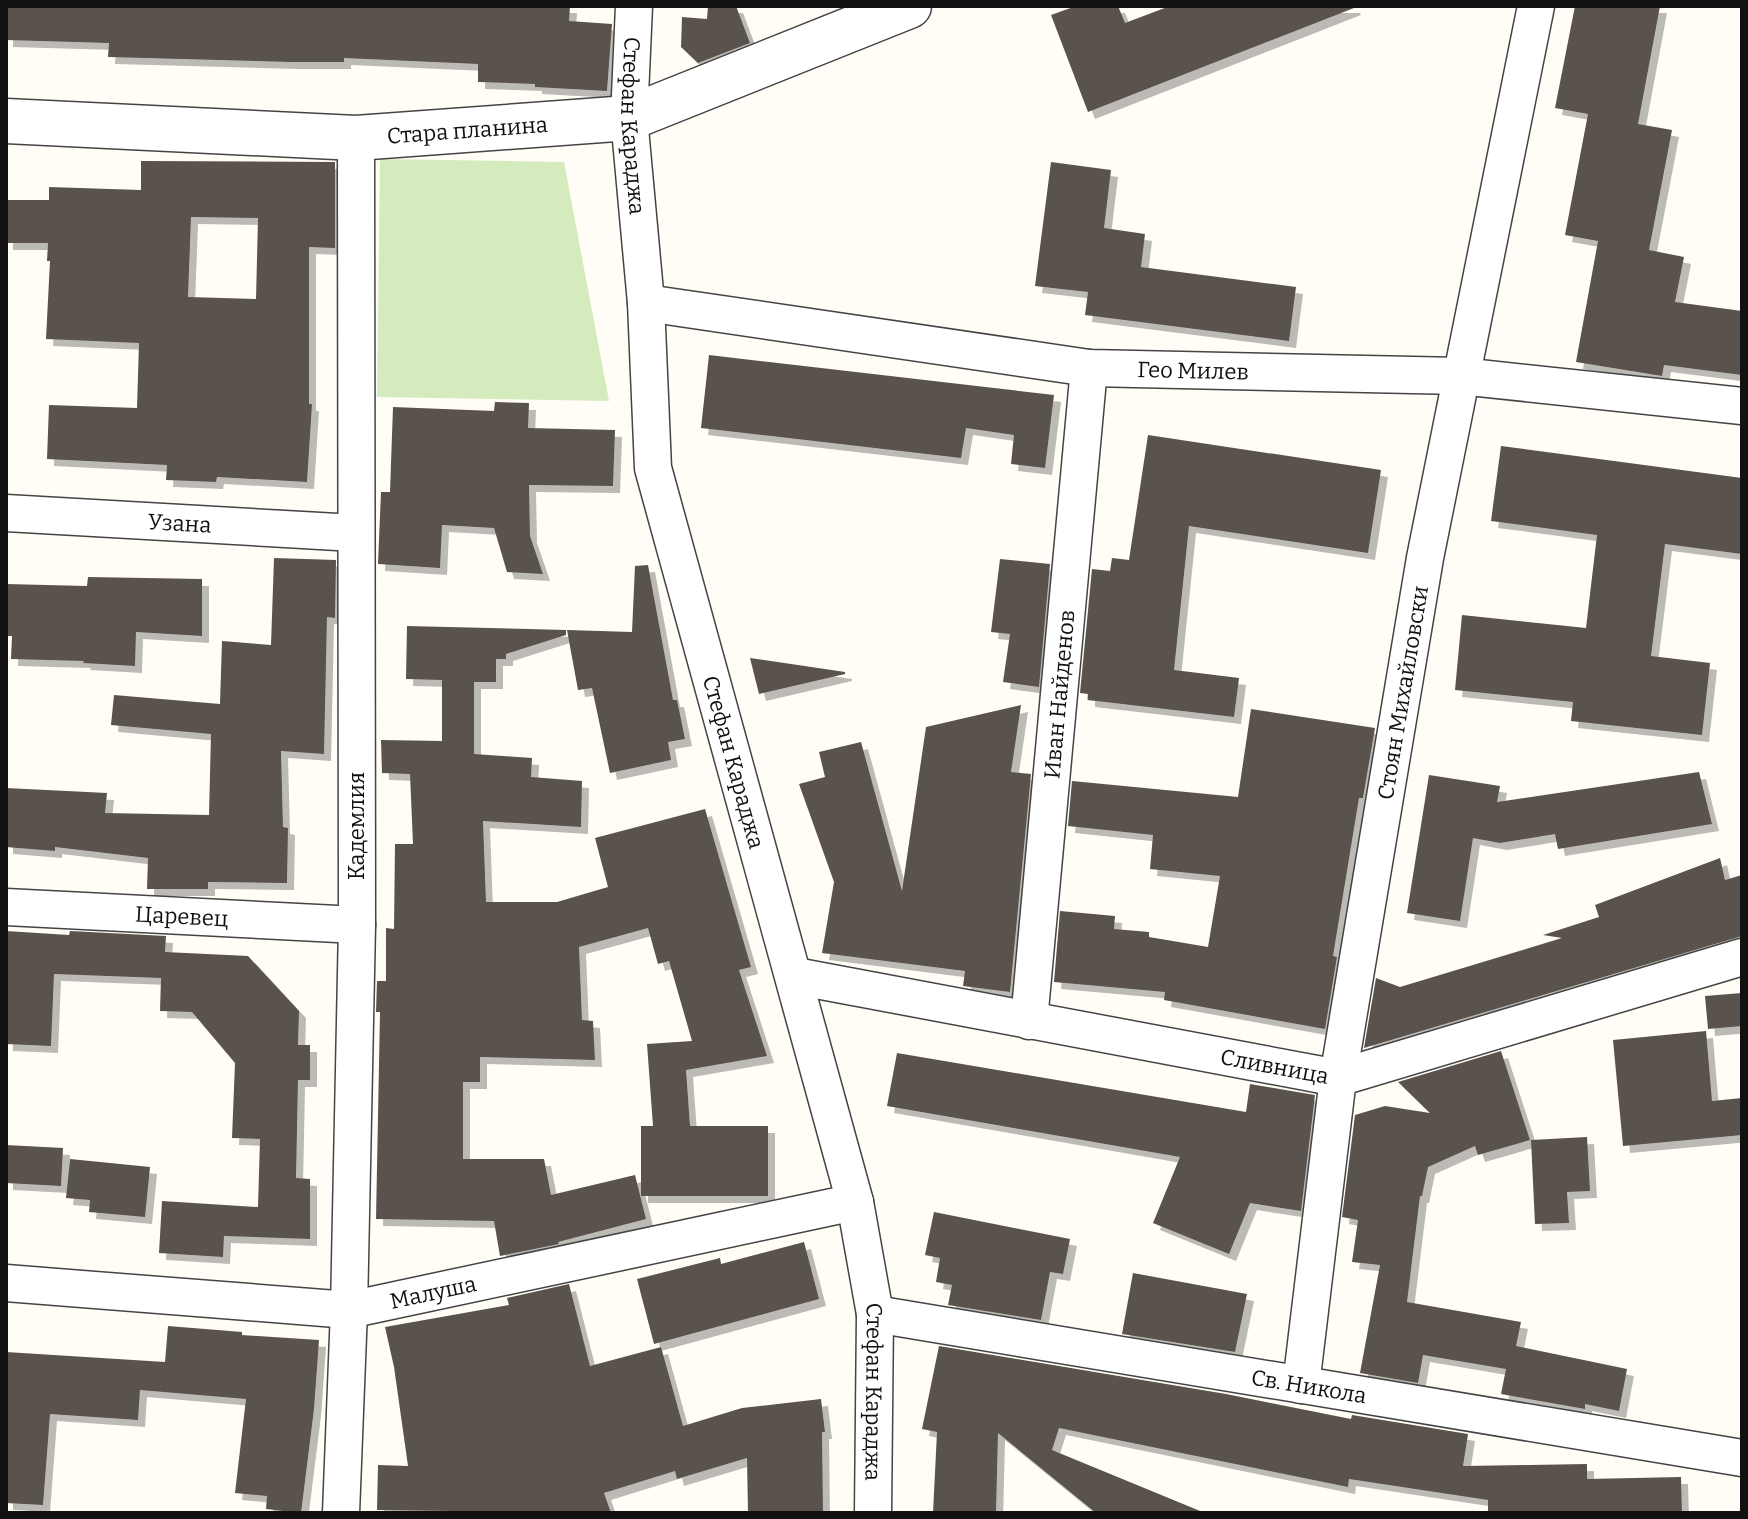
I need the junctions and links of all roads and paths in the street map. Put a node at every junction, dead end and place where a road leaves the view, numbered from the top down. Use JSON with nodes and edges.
{"nodes":[{"id":1,"x":634,"y":6,"type":"edge"},
{"id":2,"x":909,"y":6,"type":"edge"},
{"id":3,"x":1536,"y":6,"type":"edge"},
{"id":4,"x":629,"y":118,"type":"junction"},
{"id":5,"x":6,"y":121,"type":"edge"},
{"id":6,"x":356,"y":138,"type":"junction"},
{"id":7,"x":646,"y":303,"type":"junction"},
{"id":8,"x":1089,"y":368,"type":"junction"},
{"id":9,"x":1460,"y":376,"type":"junction"},
{"id":10,"x":1742,"y":406,"type":"edge"},
{"id":11,"x":6,"y":513,"type":"edge"},
{"id":12,"x":355,"y":533,"type":"junction"},
{"id":13,"x":6,"y":907,"type":"edge"},
{"id":14,"x":357,"y":925,"type":"junction"},
{"id":15,"x":1742,"y":957,"type":"edge"},
{"id":16,"x":795,"y":976,"type":"junction"},
{"id":17,"x":1029,"y":1021,"type":"junction"},
{"id":18,"x":1338,"y":1078,"type":"junction"},
{"id":19,"x":855,"y":1202,"type":"junction"},
{"id":20,"x":6,"y":1283,"type":"edge"},
{"id":21,"x":349,"y":1310,"type":"junction"},
{"id":22,"x":875,"y":1314,"type":"junction"},
{"id":23,"x":1301,"y":1385,"type":"junction"},
{"id":24,"x":1742,"y":1458,"type":"edge"},
{"id":25,"x":341,"y":1513,"type":"edge"},
{"id":26,"x":873,"y":1513,"type":"edge"}],
"edges":[{"from":1,"to":4,"type":"street","name":"Стефан Караджа"},
{"from":2,"to":4,"type":"street","name":"Стара планина"},
{"from":3,"to":9,"type":"street","name":"Стоян Михайловски"},
{"from":4,"to":6,"type":"street","name":"Стара планина"},
{"from":4,"to":7,"type":"street","name":"Стефан Караджа"},
{"from":5,"to":6,"type":"street","name":"Стара планина"},
{"from":6,"to":12,"type":"street","name":"Кадемлия"},
{"from":7,"to":8,"type":"street","name":"Гео Милев"},
{"from":7,"to":16,"type":"street","name":"Стефан Караджа"},
{"from":8,"to":9,"type":"street","name":"Гео Милев"},
{"from":8,"to":17,"type":"street","name":"Иван Найденов"},
{"from":9,"to":10,"type":"street","name":"Гео Милев"},
{"from":9,"to":18,"type":"street","name":"Стоян Михайловски"},
{"from":11,"to":12,"type":"street","name":"Узана"},
{"from":12,"to":14,"type":"street","name":"Кадемлия"},
{"from":13,"to":14,"type":"street","name":"Царевец"},
{"from":14,"to":21,"type":"street","name":"Кадемлия"},
{"from":15,"to":18,"type":"street","name":"Сливница"},
{"from":16,"to":17,"type":"street","name":"Сливница"},
{"from":16,"to":19,"type":"street","name":"Стефан Караджа"},
{"from":17,"to":18,"type":"street","name":"Сливница"},
{"from":18,"to":23,"type":"street","name":"Стоян Михайловски"},
{"from":19,"to":21,"type":"street","name":"Малуша"},
{"from":19,"to":22,"type":"street","name":"Стефан Караджа"},
{"from":20,"to":21,"type":"street","name":"Малуша"},
{"from":21,"to":25,"type":"street","name":"Кадемлия"},
{"from":22,"to":23,"type":"street","name":"Св. Никола"},
{"from":22,"to":26,"type":"street","name":"Стефан Караджа"},
{"from":23,"to":24,"type":"street","name":"Св. Никола"}]}
